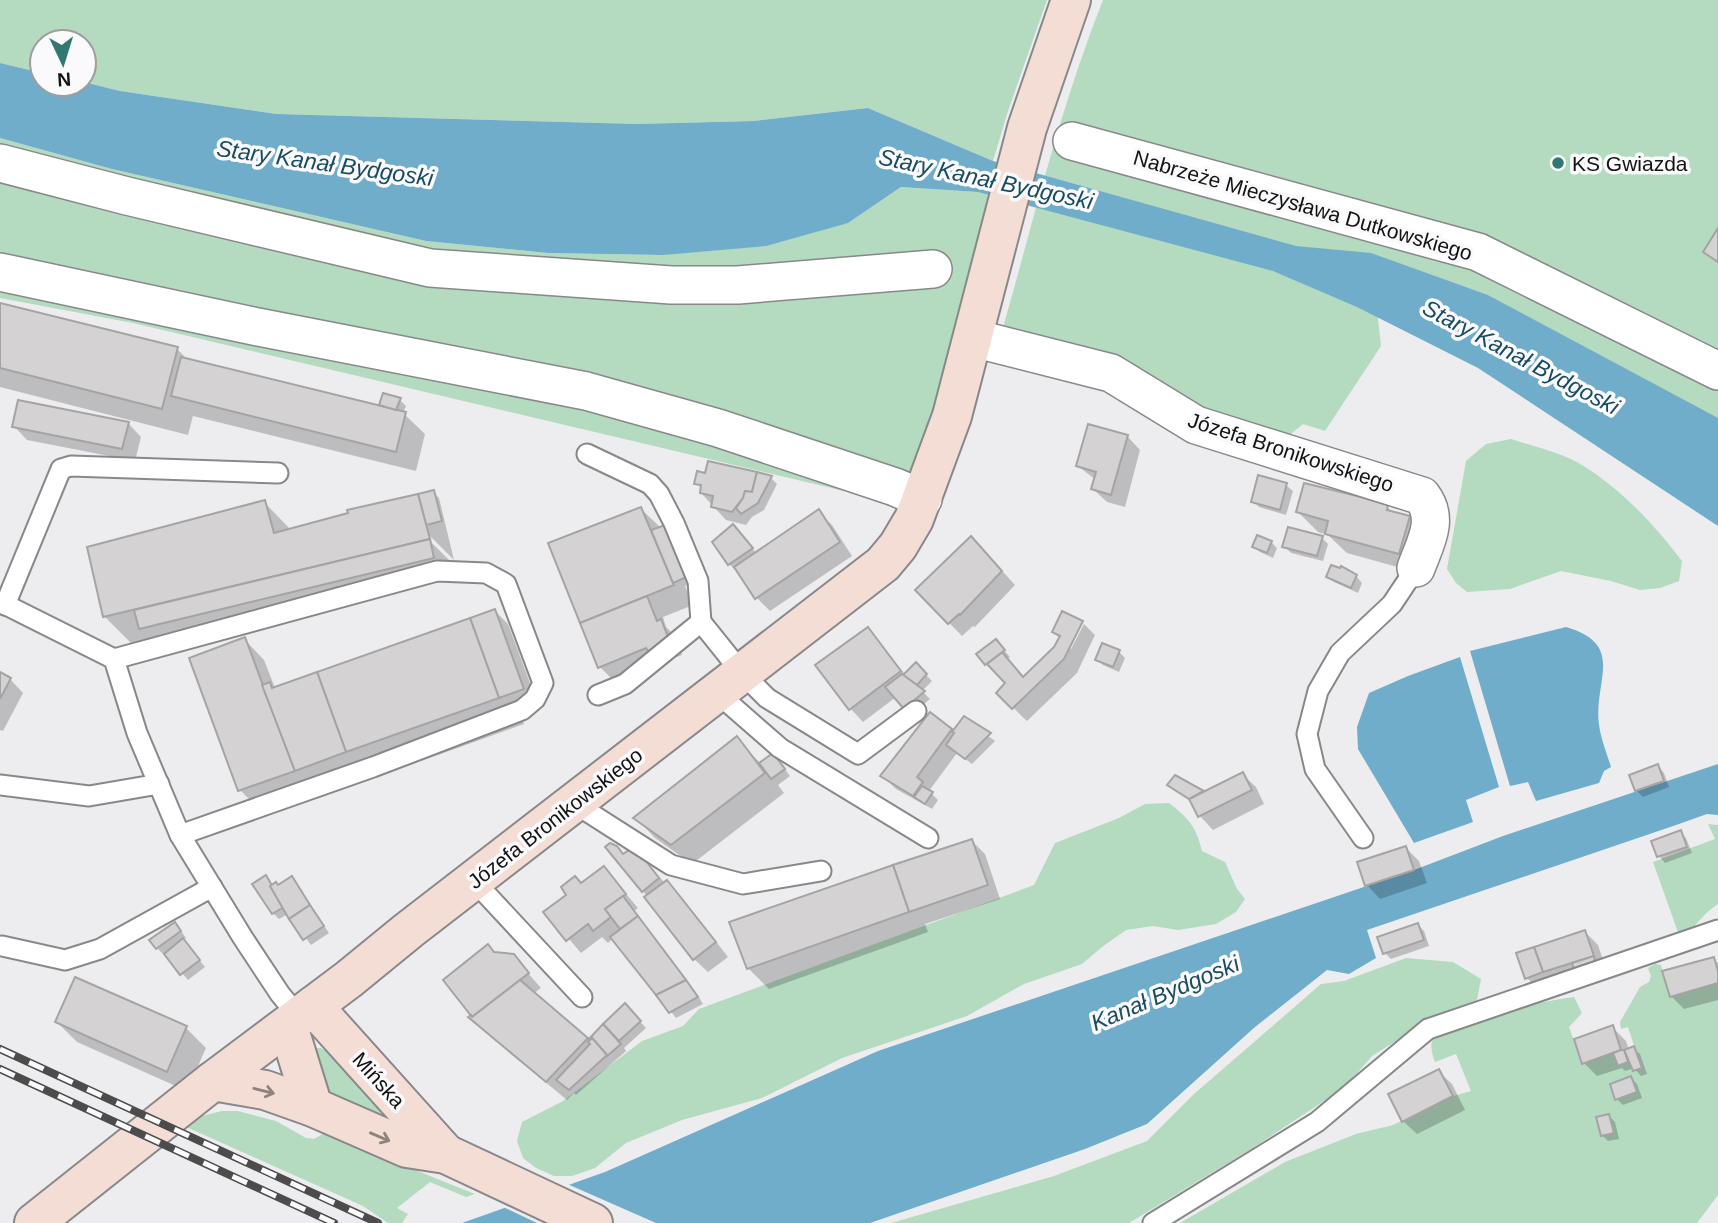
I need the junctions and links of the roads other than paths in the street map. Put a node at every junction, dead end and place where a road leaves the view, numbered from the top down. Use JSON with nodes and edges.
{"nodes":[{"id":1,"x":1071,"y":0,"type":"edge"},
{"id":2,"x":1072,"y":141,"type":"dead end"},
{"id":3,"x":0,"y":163,"type":"edge"},
{"id":4,"x":933,"y":269,"type":"dead end"},
{"id":5,"x":0,"y":272,"type":"edge"},
{"id":6,"x":973,"y":338,"type":"junction"},
{"id":7,"x":1718,"y":370,"type":"edge"},
{"id":8,"x":587,"y":454,"type":"dead end"},
{"id":9,"x":278,"y":473,"type":"dead end"},
{"id":10,"x":923,"y":499,"type":"junction"},
{"id":11,"x":1416,"y":568,"type":"joint"},
{"id":12,"x":3,"y":604,"type":"edge"},
{"id":13,"x":701,"y":622,"type":"junction"},
{"id":14,"x":114,"y":659,"type":"junction"},
{"id":15,"x":729,"y":682,"type":"junction"},
{"id":16,"x":598,"y":695,"type":"dead end"},
{"id":17,"x":916,"y":711,"type":"dead end"},
{"id":18,"x":159,"y":784,"type":"junction"},
{"id":19,"x":0,"y":785,"type":"edge"},
{"id":20,"x":574,"y":803,"type":"junction"},
{"id":21,"x":180,"y":835,"type":"junction"},
{"id":22,"x":928,"y":838,"type":"dead end"},
{"id":23,"x":1363,"y":838,"type":"dead end"},
{"id":24,"x":821,"y":871,"type":"dead end"},
{"id":25,"x":474,"y":881,"type":"junction"},
{"id":26,"x":212,"y":887,"type":"junction"},
{"id":27,"x":1718,"y":930,"type":"edge"},
{"id":28,"x":2,"y":946,"type":"dead end"},
{"id":29,"x":582,"y":997,"type":"dead end"},
{"id":30,"x":300,"y":1016,"type":"junction"},
{"id":31,"x":213,"y":1081,"type":"junction"},
{"id":32,"x":313,"y":1107,"type":"junction"},
{"id":33,"x":460,"y":1161,"type":"junction"},
{"id":34,"x":34,"y":1223,"type":"edge"},
{"id":35,"x":593,"y":1223,"type":"edge"},
{"id":36,"x":1153,"y":1223,"type":"edge"}],
"edges":[{"from":1,"to":6,"type":"street","name":"Józefa Bronikowskiego"},
{"from":2,"to":7,"type":"street","name":"Nabrzeże Mieczysława Dutkowskiego"},
{"from":3,"to":4,"type":"street"},
{"from":5,"to":10,"type":"street"},
{"from":6,"to":10,"type":"street","name":"Józefa Bronikowskiego"},
{"from":6,"to":11,"type":"street","name":"Józefa Bronikowskiego"},
{"from":8,"to":13,"type":"lane"},
{"from":9,"to":12,"type":"lane"},
{"from":10,"to":15,"type":"street","name":"Józefa Bronikowskiego"},
{"from":11,"to":23,"type":"lane"},
{"from":12,"to":14,"type":"lane"},
{"from":13,"to":15,"type":"lane"},
{"from":13,"to":16,"type":"lane"},
{"from":14,"to":18,"type":"lane"},
{"from":14,"to":21,"type":"lane"},
{"from":15,"to":17,"type":"lane"},
{"from":15,"to":20,"type":"street","name":"Józefa Bronikowskiego"},
{"from":15,"to":22,"type":"lane"},
{"from":18,"to":19,"type":"lane"},
{"from":18,"to":21,"type":"lane"},
{"from":20,"to":24,"type":"lane"},
{"from":20,"to":25,"type":"street","name":"Józefa Bronikowskiego"},
{"from":21,"to":26,"type":"lane"},
{"from":25,"to":29,"type":"lane"},
{"from":25,"to":30,"type":"street","name":"Józefa Bronikowskiego"},
{"from":26,"to":28,"type":"lane"},
{"from":26,"to":30,"type":"lane"},
{"from":27,"to":36,"type":"lane"},
{"from":30,"to":31,"type":"street","name":"Józefa Bronikowskiego"},
{"from":30,"to":32,"type":"street"},
{"from":30,"to":33,"type":"street","name":"Mińska"},
{"from":31,"to":32,"type":"street","name":"Mińska","one_way":true},
{"from":31,"to":34,"type":"street","name":"Józefa Bronikowskiego"},
{"from":32,"to":33,"type":"street","name":"Mińska","one_way":true},
{"from":33,"to":35,"type":"street","name":"Mińska"}]}
